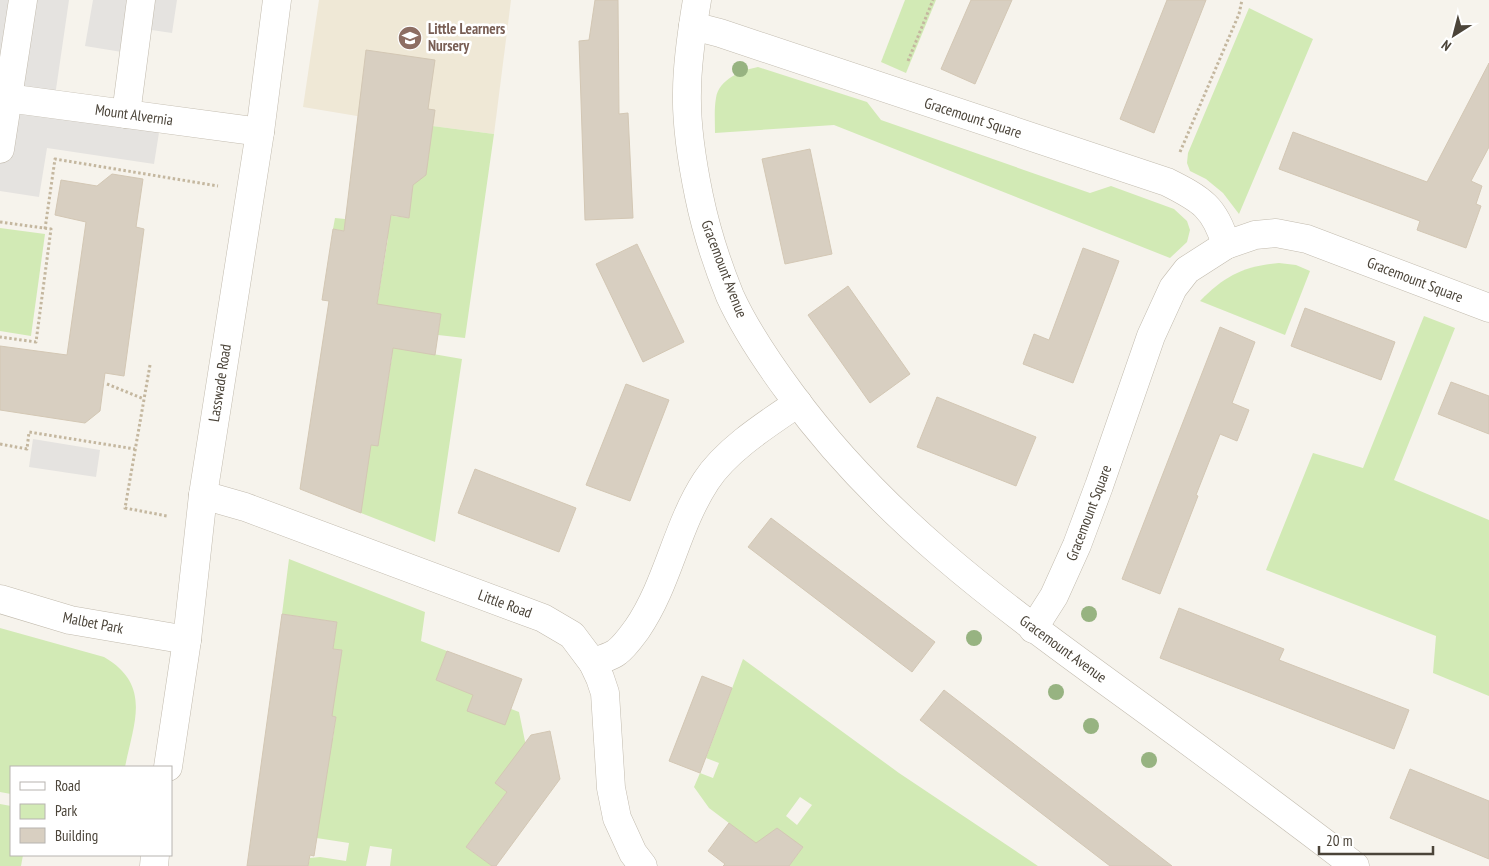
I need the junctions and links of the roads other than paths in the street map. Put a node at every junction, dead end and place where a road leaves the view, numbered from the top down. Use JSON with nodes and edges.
{"nodes":[{"id":1,"x":23,"y":0,"type":"edge"},
{"id":2,"x":141,"y":0,"type":"edge"},
{"id":3,"x":277,"y":0,"type":"edge"},
{"id":4,"x":695,"y":13,"type":"edge"},
{"id":5,"x":7,"y":98,"type":"junction"},
{"id":6,"x":126,"y":114,"type":"junction"},
{"id":7,"x":260,"y":132,"type":"junction"},
{"id":8,"x":0,"y":149,"type":"edge"},
{"id":9,"x":1226,"y":245,"type":"junction"},
{"id":10,"x":1488,"y":304,"type":"edge"},
{"id":11,"x":798,"y":403,"type":"junction"},
{"id":12,"x":201,"y":508,"type":"junction"},
{"id":13,"x":0,"y":599,"type":"edge"},
{"id":14,"x":1034,"y":628,"type":"junction"},
{"id":15,"x":187,"y":640,"type":"junction"},
{"id":16,"x":593,"y":662,"type":"junction"},
{"id":17,"x":168,"y":766,"type":"edge"},
{"id":18,"x":643,"y":866,"type":"edge"},
{"id":19,"x":1355,"y":866,"type":"edge"}],
"edges":[{"from":1,"to":5,"type":"street"},
{"from":2,"to":6,"type":"street"},
{"from":3,"to":7,"type":"street","name":"Lasswade Road"},
{"from":4,"to":9,"type":"street","name":"Gracemount Square"},
{"from":4,"to":11,"type":"street","name":"Gracemount Avenue"},
{"from":5,"to":6,"type":"street","name":"Mount Alvernia"},
{"from":5,"to":8,"type":"street"},
{"from":6,"to":7,"type":"street","name":"Mount Alvernia"},
{"from":7,"to":12,"type":"street","name":"Lasswade Road"},
{"from":9,"to":10,"type":"street","name":"Gracemount Square"},
{"from":9,"to":14,"type":"street","name":"Gracemount Square"},
{"from":11,"to":14,"type":"street","name":"Gracemount Avenue"},
{"from":11,"to":16,"type":"street"},
{"from":12,"to":15,"type":"street","name":"Lasswade Road"},
{"from":12,"to":16,"type":"street","name":"Little Road"},
{"from":13,"to":15,"type":"street","name":"Malbet Park"},
{"from":14,"to":19,"type":"street","name":"Gracemount Avenue"},
{"from":15,"to":17,"type":"street","name":"Lasswade Road"},
{"from":16,"to":18,"type":"street","name":"Little Road"}]}
